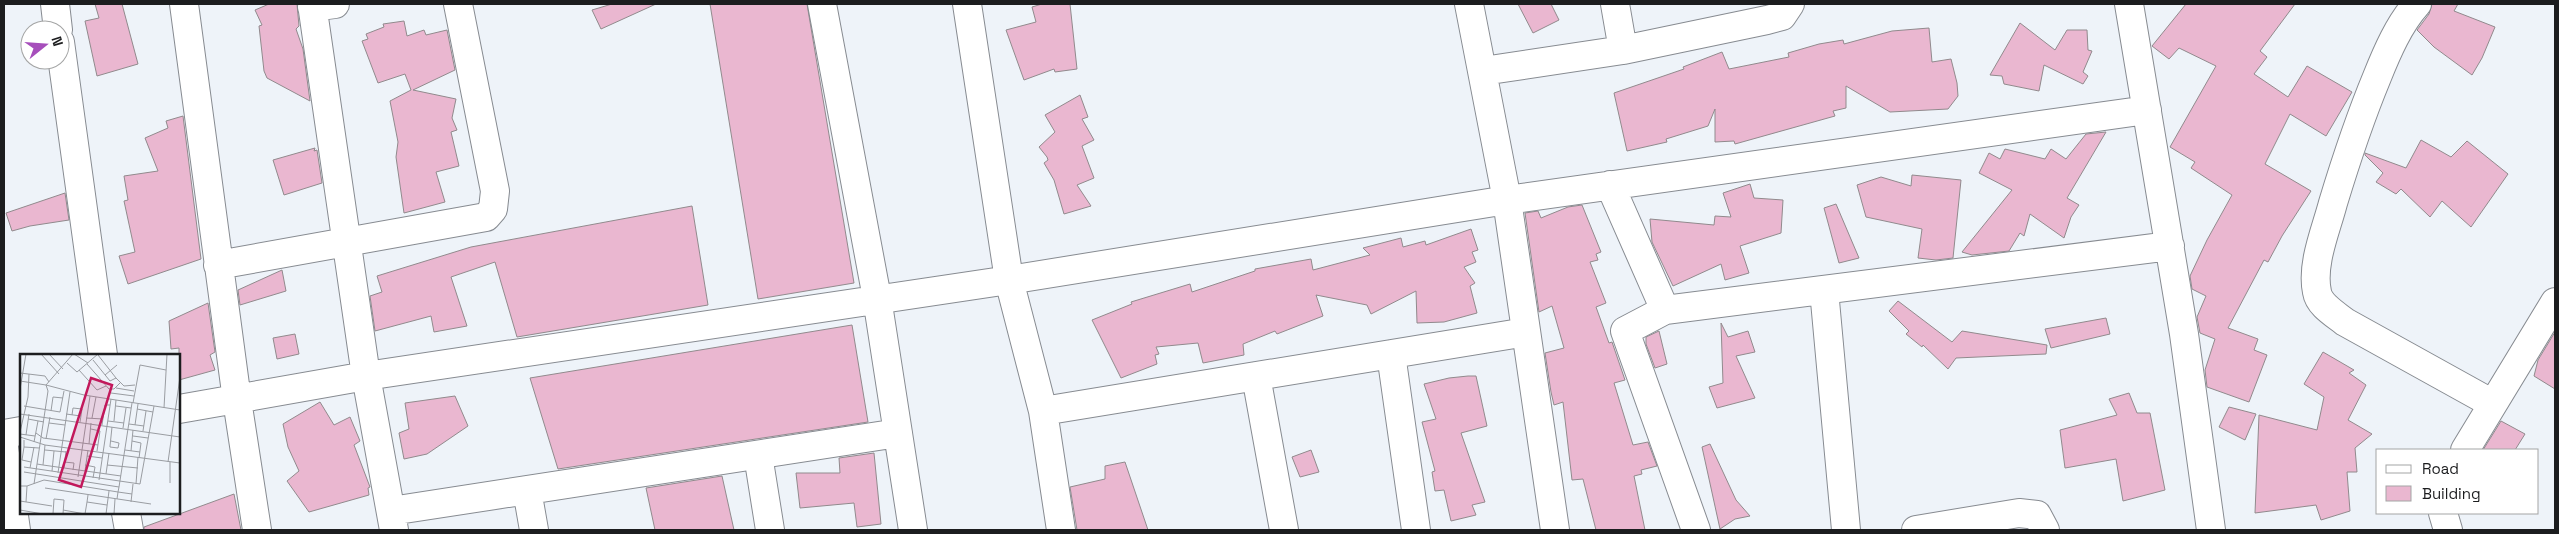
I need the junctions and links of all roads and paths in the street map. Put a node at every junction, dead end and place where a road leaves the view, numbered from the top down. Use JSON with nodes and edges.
{"nodes":[{"id":1,"x":55,"y":4,"type":"edge"},
{"id":2,"x":184,"y":4,"type":"edge"},
{"id":3,"x":458,"y":4,"type":"edge"},
{"id":4,"x":822,"y":4,"type":"edge"},
{"id":5,"x":967,"y":4,"type":"edge"},
{"id":6,"x":1470,"y":4,"type":"edge"},
{"id":7,"x":1615,"y":4,"type":"edge"},
{"id":8,"x":1790,"y":4,"type":"edge"},
{"id":9,"x":2129,"y":4,"type":"edge"},
{"id":10,"x":2417,"y":4,"type":"edge"},
{"id":11,"x":320,"y":5,"type":"edge"},
{"id":12,"x":57,"y":20,"type":"edge"},
{"id":13,"x":1623,"y":50,"type":"junction"},
{"id":14,"x":64,"y":70,"type":"edge"},
{"id":15,"x":1483,"y":71,"type":"junction"},
{"id":16,"x":2147,"y":110,"type":"junction"},
{"id":17,"x":1610,"y":185,"type":"junction"},
{"id":18,"x":1507,"y":200,"type":"junction"},
{"id":19,"x":348,"y":243,"type":"junction"},
{"id":20,"x":2170,"y":246,"type":"junction"},
{"id":21,"x":218,"y":265,"type":"junction"},
{"id":22,"x":1009,"y":280,"type":"junction"},
{"id":23,"x":1824,"y":290,"type":"junction"},
{"id":24,"x":877,"y":298,"type":"junction"},
{"id":25,"x":2555,"y":302,"type":"edge"},
{"id":26,"x":1665,"y":310,"type":"junction"},
{"id":27,"x":1526,"y":332,"type":"junction"},
{"id":28,"x":104,"y":354,"type":"edge"},
{"id":29,"x":1390,"y":354,"type":"junction"},
{"id":30,"x":366,"y":376,"type":"junction"},
{"id":31,"x":1256,"y":376,"type":"junction"},
{"id":32,"x":237,"y":400,"type":"junction"},
{"id":33,"x":2493,"y":404,"type":"junction"},
{"id":34,"x":180,"y":409,"type":"edge"},
{"id":35,"x":1042,"y":411,"type":"junction"},
{"id":36,"x":20,"y":432,"type":"edge"},
{"id":37,"x":898,"y":433,"type":"junction"},
{"id":38,"x":4,"y":434,"type":"edge"},
{"id":39,"x":4,"y":447,"type":"edge"},
{"id":40,"x":2466,"y":449,"type":"edge"},
{"id":41,"x":758,"y":454,"type":"junction"},
{"id":42,"x":527,"y":490,"type":"junction"},
{"id":43,"x":126,"y":514,"type":"edge"},
{"id":44,"x":2443,"y":514,"type":"edge"},
{"id":45,"x":392,"y":521,"type":"edge"},
{"id":46,"x":16,"y":530,"type":"edge"},
{"id":47,"x":129,"y":530,"type":"edge"},
{"id":48,"x":258,"y":530,"type":"edge"},
{"id":49,"x":534,"y":530,"type":"edge"},
{"id":50,"x":770,"y":530,"type":"edge"},
{"id":51,"x":913,"y":530,"type":"edge"},
{"id":52,"x":1061,"y":530,"type":"edge"},
{"id":53,"x":1284,"y":530,"type":"edge"},
{"id":54,"x":1416,"y":530,"type":"edge"},
{"id":55,"x":1555,"y":530,"type":"edge"},
{"id":56,"x":1696,"y":530,"type":"edge"},
{"id":57,"x":1846,"y":530,"type":"edge"},
{"id":58,"x":1916,"y":530,"type":"edge"},
{"id":59,"x":2045,"y":530,"type":"edge"},
{"id":60,"x":2211,"y":530,"type":"edge"},
{"id":61,"x":2448,"y":530,"type":"edge"}],
"edges":[{"from":1,"to":12,"type":"street"},
{"from":2,"to":21,"type":"street"},
{"from":3,"to":19,"type":"street"},
{"from":4,"to":24,"type":"street"},
{"from":5,"to":22,"type":"street"},
{"from":6,"to":15,"type":"street"},
{"from":7,"to":13,"type":"street"},
{"from":8,"to":13,"type":"street"},
{"from":9,"to":16,"type":"street"},
{"from":10,"to":33,"type":"street"},
{"from":11,"to":19,"type":"street"},
{"from":13,"to":15,"type":"street"},
{"from":14,"to":28,"type":"street"},
{"from":15,"to":18,"type":"street"},
{"from":16,"to":17,"type":"street"},
{"from":16,"to":20,"type":"street"},
{"from":17,"to":18,"type":"street"},
{"from":17,"to":26,"type":"street"},
{"from":18,"to":22,"type":"street"},
{"from":18,"to":27,"type":"street"},
{"from":19,"to":21,"type":"street"},
{"from":19,"to":30,"type":"street"},
{"from":20,"to":23,"type":"street"},
{"from":20,"to":60,"type":"street"},
{"from":21,"to":32,"type":"street"},
{"from":22,"to":24,"type":"street"},
{"from":22,"to":35,"type":"street"},
{"from":23,"to":26,"type":"street"},
{"from":23,"to":57,"type":"street"},
{"from":24,"to":30,"type":"street"},
{"from":24,"to":37,"type":"street"},
{"from":25,"to":33,"type":"street"},
{"from":26,"to":56,"type":"street"},
{"from":27,"to":29,"type":"street"},
{"from":27,"to":55,"type":"street"},
{"from":29,"to":31,"type":"street"},
{"from":29,"to":54,"type":"street"},
{"from":30,"to":32,"type":"street"},
{"from":30,"to":45,"type":"street"},
{"from":31,"to":35,"type":"street"},
{"from":31,"to":53,"type":"street"},
{"from":32,"to":34,"type":"street"},
{"from":32,"to":48,"type":"street"},
{"from":33,"to":40,"type":"street"},
{"from":35,"to":52,"type":"street"},
{"from":36,"to":38,"type":"street"},
{"from":37,"to":41,"type":"street"},
{"from":37,"to":51,"type":"street"},
{"from":39,"to":46,"type":"street"},
{"from":41,"to":42,"type":"street"},
{"from":41,"to":50,"type":"street"},
{"from":42,"to":45,"type":"street"},
{"from":42,"to":49,"type":"street"},
{"from":43,"to":47,"type":"street"},
{"from":44,"to":61,"type":"street"},
{"from":58,"to":59,"type":"street"}]}
